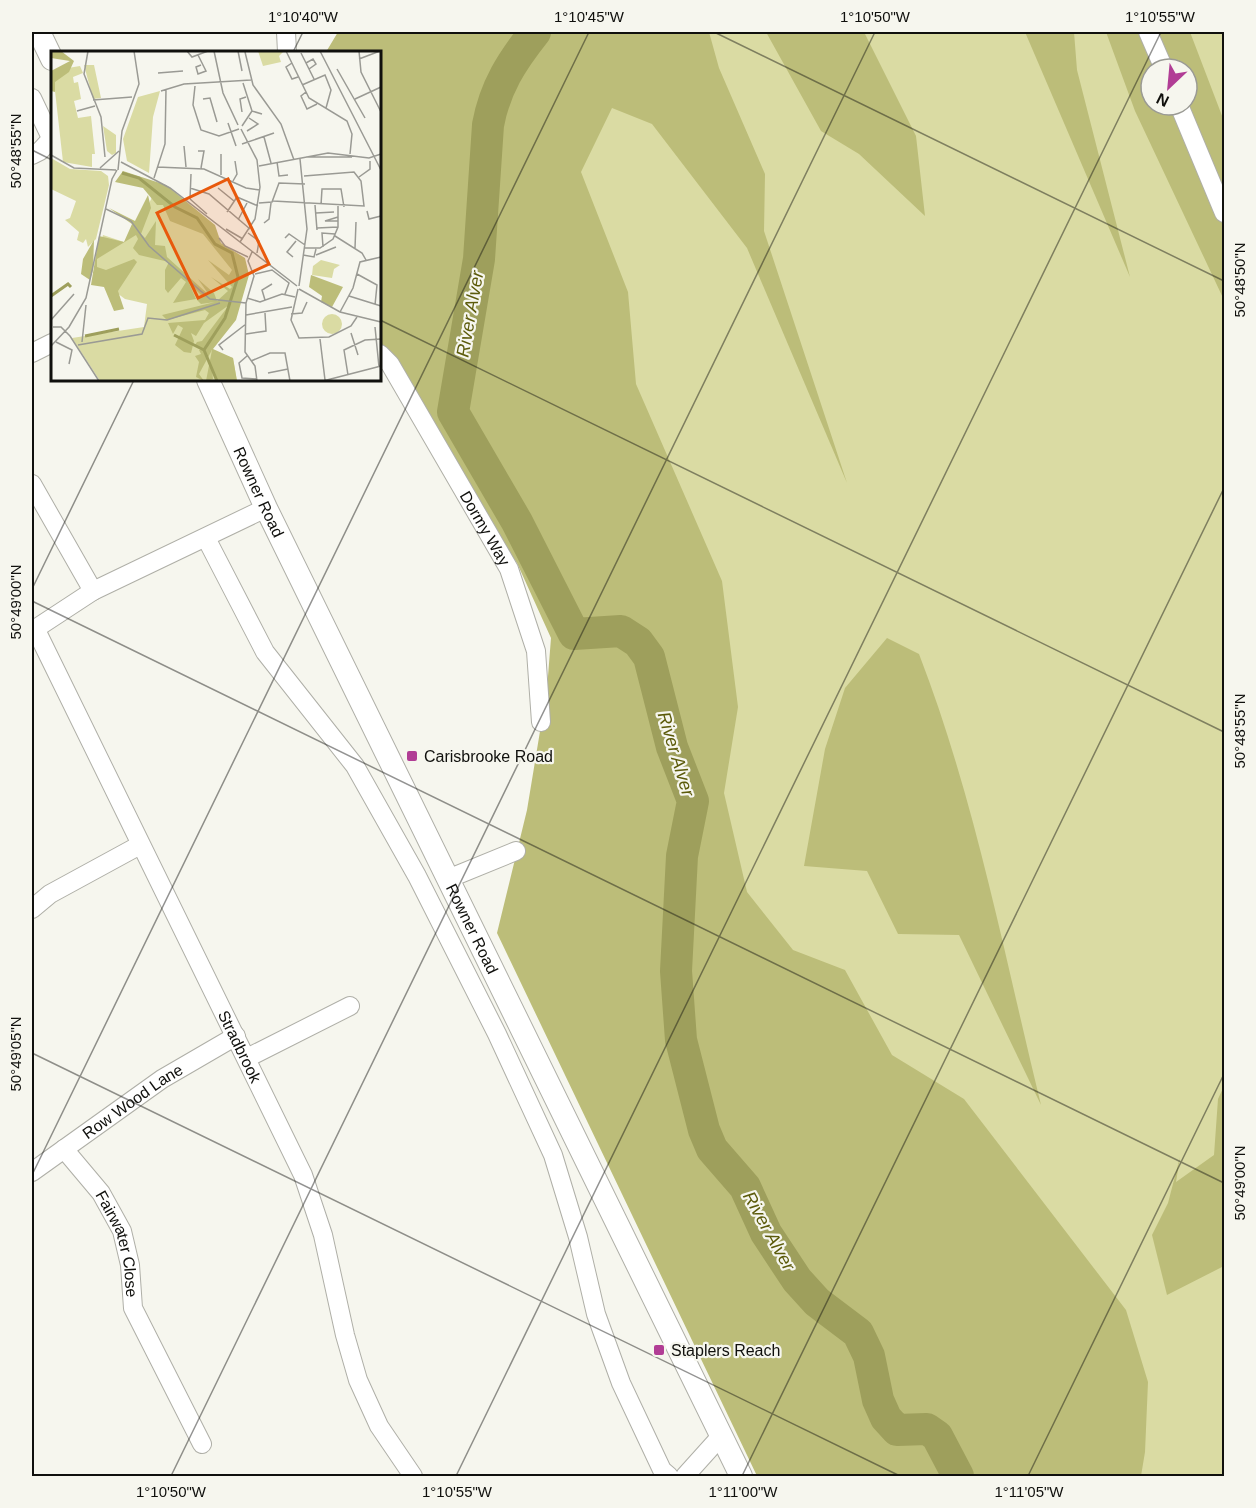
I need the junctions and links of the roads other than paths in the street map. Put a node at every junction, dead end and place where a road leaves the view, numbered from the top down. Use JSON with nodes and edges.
{"nodes":[{"id":1,"x":39,"y":32,"type":"edge"},
{"id":2,"x":286,"y":32,"type":"edge"},
{"id":3,"x":1148,"y":32,"type":"edge"},
{"id":4,"x":287,"y":51,"type":"edge"},
{"id":5,"x":51,"y":57,"type":"edge"},
{"id":6,"x":1159,"y":57,"type":"edge"},
{"id":7,"x":32,"y":98,"type":"edge"},
{"id":8,"x":1184,"y":117,"type":"edge"},
{"id":9,"x":51,"y":137,"type":"edge"},
{"id":10,"x":51,"y":140,"type":"edge"},
{"id":11,"x":32,"y":155,"type":"edge"},
{"id":12,"x":1224,"y":213,"type":"edge"},
{"id":13,"x":51,"y":344,"type":"edge"},
{"id":14,"x":32,"y":353,"type":"edge"},
{"id":15,"x":381,"y":355,"type":"edge"},
{"id":16,"x":208,"y":381,"type":"edge"},
{"id":17,"x":32,"y":484,"type":"edge"},
{"id":18,"x":266,"y":508,"type":"junction"},
{"id":19,"x":206,"y":538,"type":"junction"},
{"id":20,"x":93,"y":591,"type":"junction"},
{"id":21,"x":33,"y":629,"type":"edge"},
{"id":22,"x":541,"y":722,"type":"dead end"},
{"id":23,"x":140,"y":845,"type":"junction"},
{"id":24,"x":516,"y":851,"type":"dead end"},
{"id":25,"x":450,"y":878,"type":"junction"},
{"id":26,"x":32,"y":909,"type":"edge"},
{"id":27,"x":350,"y":1006,"type":"dead end"},
{"id":28,"x":236,"y":1036,"type":"junction"},
{"id":29,"x":247,"y":1058,"type":"junction"},
{"id":30,"x":64,"y":1149,"type":"junction"},
{"id":31,"x":32,"y":1172,"type":"edge"},
{"id":32,"x":721,"y":1436,"type":"junction"},
{"id":33,"x":202,"y":1444,"type":"dead end"},
{"id":34,"x":412,"y":1476,"type":"edge"},
{"id":35,"x":669,"y":1476,"type":"edge"},
{"id":36,"x":685,"y":1476,"type":"edge"},
{"id":37,"x":741,"y":1476,"type":"edge"}],
"edges":[{"from":1,"to":5,"type":"main road"},
{"from":2,"to":4,"type":"street"},
{"from":3,"to":6,"type":"street"},
{"from":7,"to":9,"type":"street"},
{"from":8,"to":12,"type":"street"},
{"from":10,"to":11,"type":"street"},
{"from":13,"to":14,"type":"street"},
{"from":15,"to":22,"type":"street","name":"Dormy Way"},
{"from":16,"to":18,"type":"main road","name":"Rowner Road"},
{"from":17,"to":20,"type":"street"},
{"from":18,"to":19,"type":"street"},
{"from":18,"to":25,"type":"main road","name":"Rowner Road"},
{"from":19,"to":20,"type":"street"},
{"from":19,"to":35,"type":"street"},
{"from":20,"to":21,"type":"street"},
{"from":21,"to":23,"type":"street","name":"Stradbrook"},
{"from":23,"to":26,"type":"street"},
{"from":23,"to":28,"type":"street","name":"Stradbrook"},
{"from":24,"to":25,"type":"street"},
{"from":25,"to":32,"type":"main road","name":"Rowner Road"},
{"from":27,"to":29,"type":"street"},
{"from":28,"to":29,"type":"street","name":"Stradbrook"},
{"from":28,"to":30,"type":"street","name":"Row Wood Lane"},
{"from":29,"to":34,"type":"street","name":"Stradbrook"},
{"from":30,"to":31,"type":"street","name":"Row Wood Lane"},
{"from":30,"to":33,"type":"street","name":"Fairwater Close"},
{"from":32,"to":36,"type":"street"},
{"from":32,"to":37,"type":"main road","name":"Rowner Road"}]}
